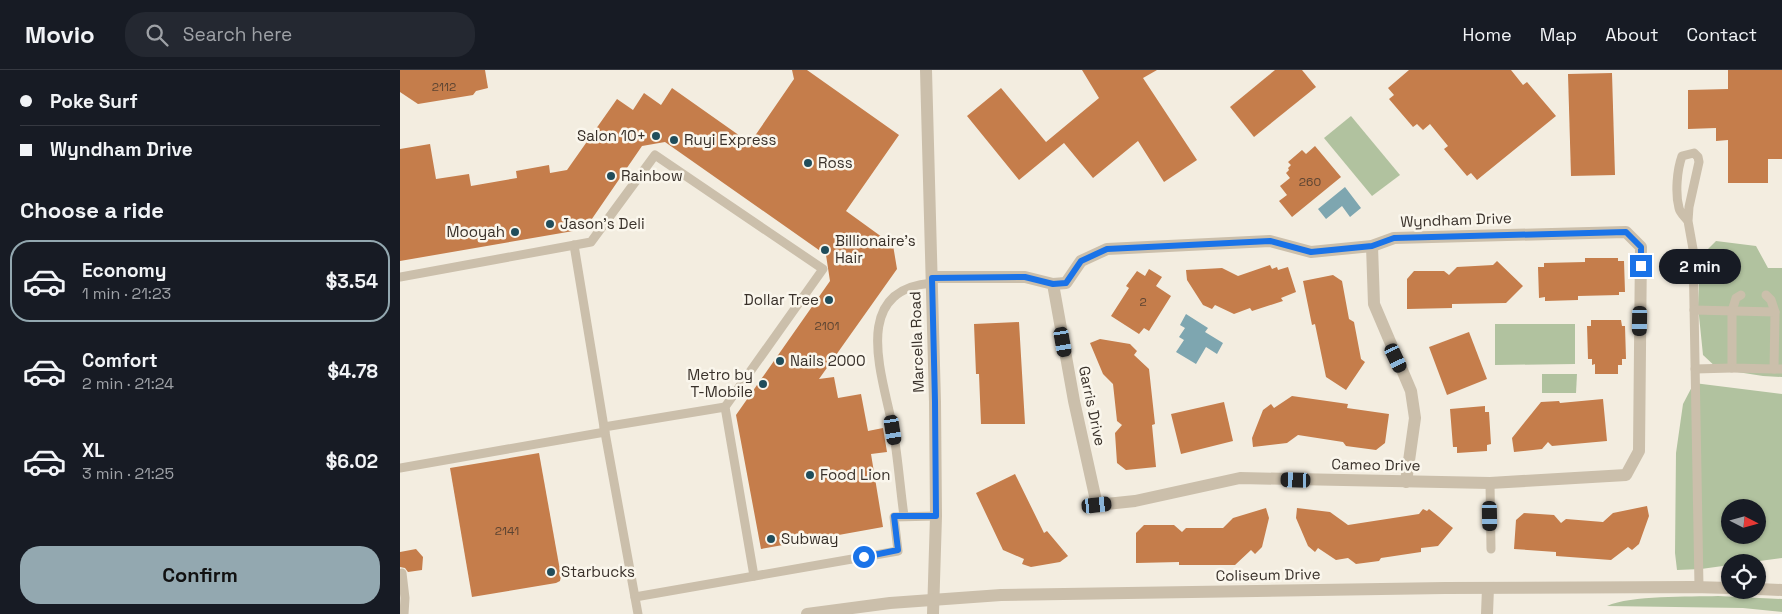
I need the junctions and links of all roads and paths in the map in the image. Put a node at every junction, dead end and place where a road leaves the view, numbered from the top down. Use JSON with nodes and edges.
{"nodes":[{"id":1,"x":926,"y":70,"type":"edge"},
{"id":2,"x":1688,"y":221,"type":"junction"},
{"id":3,"x":574,"y":245,"type":"junction"},
{"id":4,"x":1372,"y":246,"type":"junction"},
{"id":5,"x":400,"y":277,"type":"edge"},
{"id":6,"x":932,"y":280,"type":"junction"},
{"id":7,"x":1053,"y":284,"type":"junction"},
{"id":8,"x":1741,"y":295,"type":"dead end"},
{"id":9,"x":1766,"y":295,"type":"dead end"},
{"id":10,"x":1694,"y":310,"type":"junction"},
{"id":11,"x":1732,"y":311,"type":"junction"},
{"id":12,"x":1775,"y":312,"type":"junction"},
{"id":13,"x":1732,"y":368,"type":"junction"},
{"id":14,"x":1695,"y":369,"type":"junction"},
{"id":15,"x":1778,"y":369,"type":"edge"},
{"id":16,"x":725,"y":407,"type":"junction"},
{"id":17,"x":604,"y":429,"type":"junction"},
{"id":18,"x":400,"y":468,"type":"edge"},
{"id":19,"x":1626,"y":475,"type":"joint"},
{"id":20,"x":1406,"y":482,"type":"junction"},
{"id":21,"x":1490,"y":483,"type":"junction"},
{"id":22,"x":1097,"y":505,"type":"joint"},
{"id":23,"x":904,"y":516,"type":"junction"},
{"id":24,"x":936,"y":516,"type":"junction"},
{"id":25,"x":1491,"y":549,"type":"dead end"},
{"id":26,"x":402,"y":573,"type":"dead end"},
{"id":27,"x":754,"y":576,"type":"junction"},
{"id":28,"x":1699,"y":587,"type":"junction"},
{"id":29,"x":1488,"y":588,"type":"junction"},
{"id":30,"x":1721,"y":588,"type":"edge"},
{"id":31,"x":1766,"y":589,"type":"edge"},
{"id":32,"x":1782,"y":590,"type":"edge"},
{"id":33,"x":635,"y":597,"type":"junction"},
{"id":34,"x":934,"y":599,"type":"junction"},
{"id":35,"x":404,"y":614,"type":"edge"},
{"id":36,"x":638,"y":614,"type":"edge"},
{"id":37,"x":807,"y":614,"type":"edge"},
{"id":38,"x":933,"y":614,"type":"edge"},
{"id":39,"x":1487,"y":614,"type":"edge"}],
"edges":[{"from":1,"to":6,"type":"street","name":"Marcella Road"},
{"from":2,"to":2,"type":"lane"},
{"from":2,"to":10,"type":"lane"},
{"from":3,"to":5,"type":"lane"},
{"from":3,"to":16,"type":"lane"},
{"from":3,"to":17,"type":"lane"},
{"from":4,"to":7,"type":"street","name":"Wyndham Drive"},
{"from":4,"to":19,"type":"street","name":"Wyndham Drive"},
{"from":4,"to":20,"type":"street"},
{"from":6,"to":7,"type":"street"},
{"from":6,"to":23,"type":"lane"},
{"from":6,"to":24,"type":"street","name":"Marcella Road"},
{"from":7,"to":22,"type":"street","name":"Garris Drive"},
{"from":8,"to":11,"type":"lane"},
{"from":9,"to":12,"type":"lane"},
{"from":10,"to":11,"type":"lane"},
{"from":10,"to":14,"type":"lane"},
{"from":11,"to":12,"type":"lane"},
{"from":11,"to":13,"type":"lane"},
{"from":12,"to":15,"type":"lane"},
{"from":13,"to":14,"type":"lane"},
{"from":13,"to":15,"type":"lane"},
{"from":14,"to":28,"type":"lane"},
{"from":16,"to":17,"type":"lane"},
{"from":16,"to":27,"type":"lane"},
{"from":17,"to":18,"type":"lane"},
{"from":17,"to":33,"type":"lane"},
{"from":19,"to":21,"type":"street","name":"Cameo Drive"},
{"from":20,"to":21,"type":"street","name":"Cameo Drive"},
{"from":20,"to":22,"type":"street","name":"Cameo Drive"},
{"from":21,"to":25,"type":"lane"},
{"from":23,"to":24,"type":"lane"},
{"from":23,"to":27,"type":"lane"},
{"from":24,"to":34,"type":"street","name":"Marcella Road"},
{"from":26,"to":35,"type":"lane"},
{"from":27,"to":33,"type":"lane"},
{"from":28,"to":29,"type":"street","name":"Coliseum Drive"},
{"from":28,"to":30,"type":"street","name":"Coliseum Drive"},
{"from":29,"to":34,"type":"street","name":"Coliseum Drive"},
{"from":29,"to":39,"type":"street"},
{"from":31,"to":32,"type":"street"},
{"from":33,"to":36,"type":"lane"},
{"from":34,"to":37,"type":"street","name":"Coliseum Drive"},
{"from":34,"to":38,"type":"street","name":"Marcella Road"}]}
